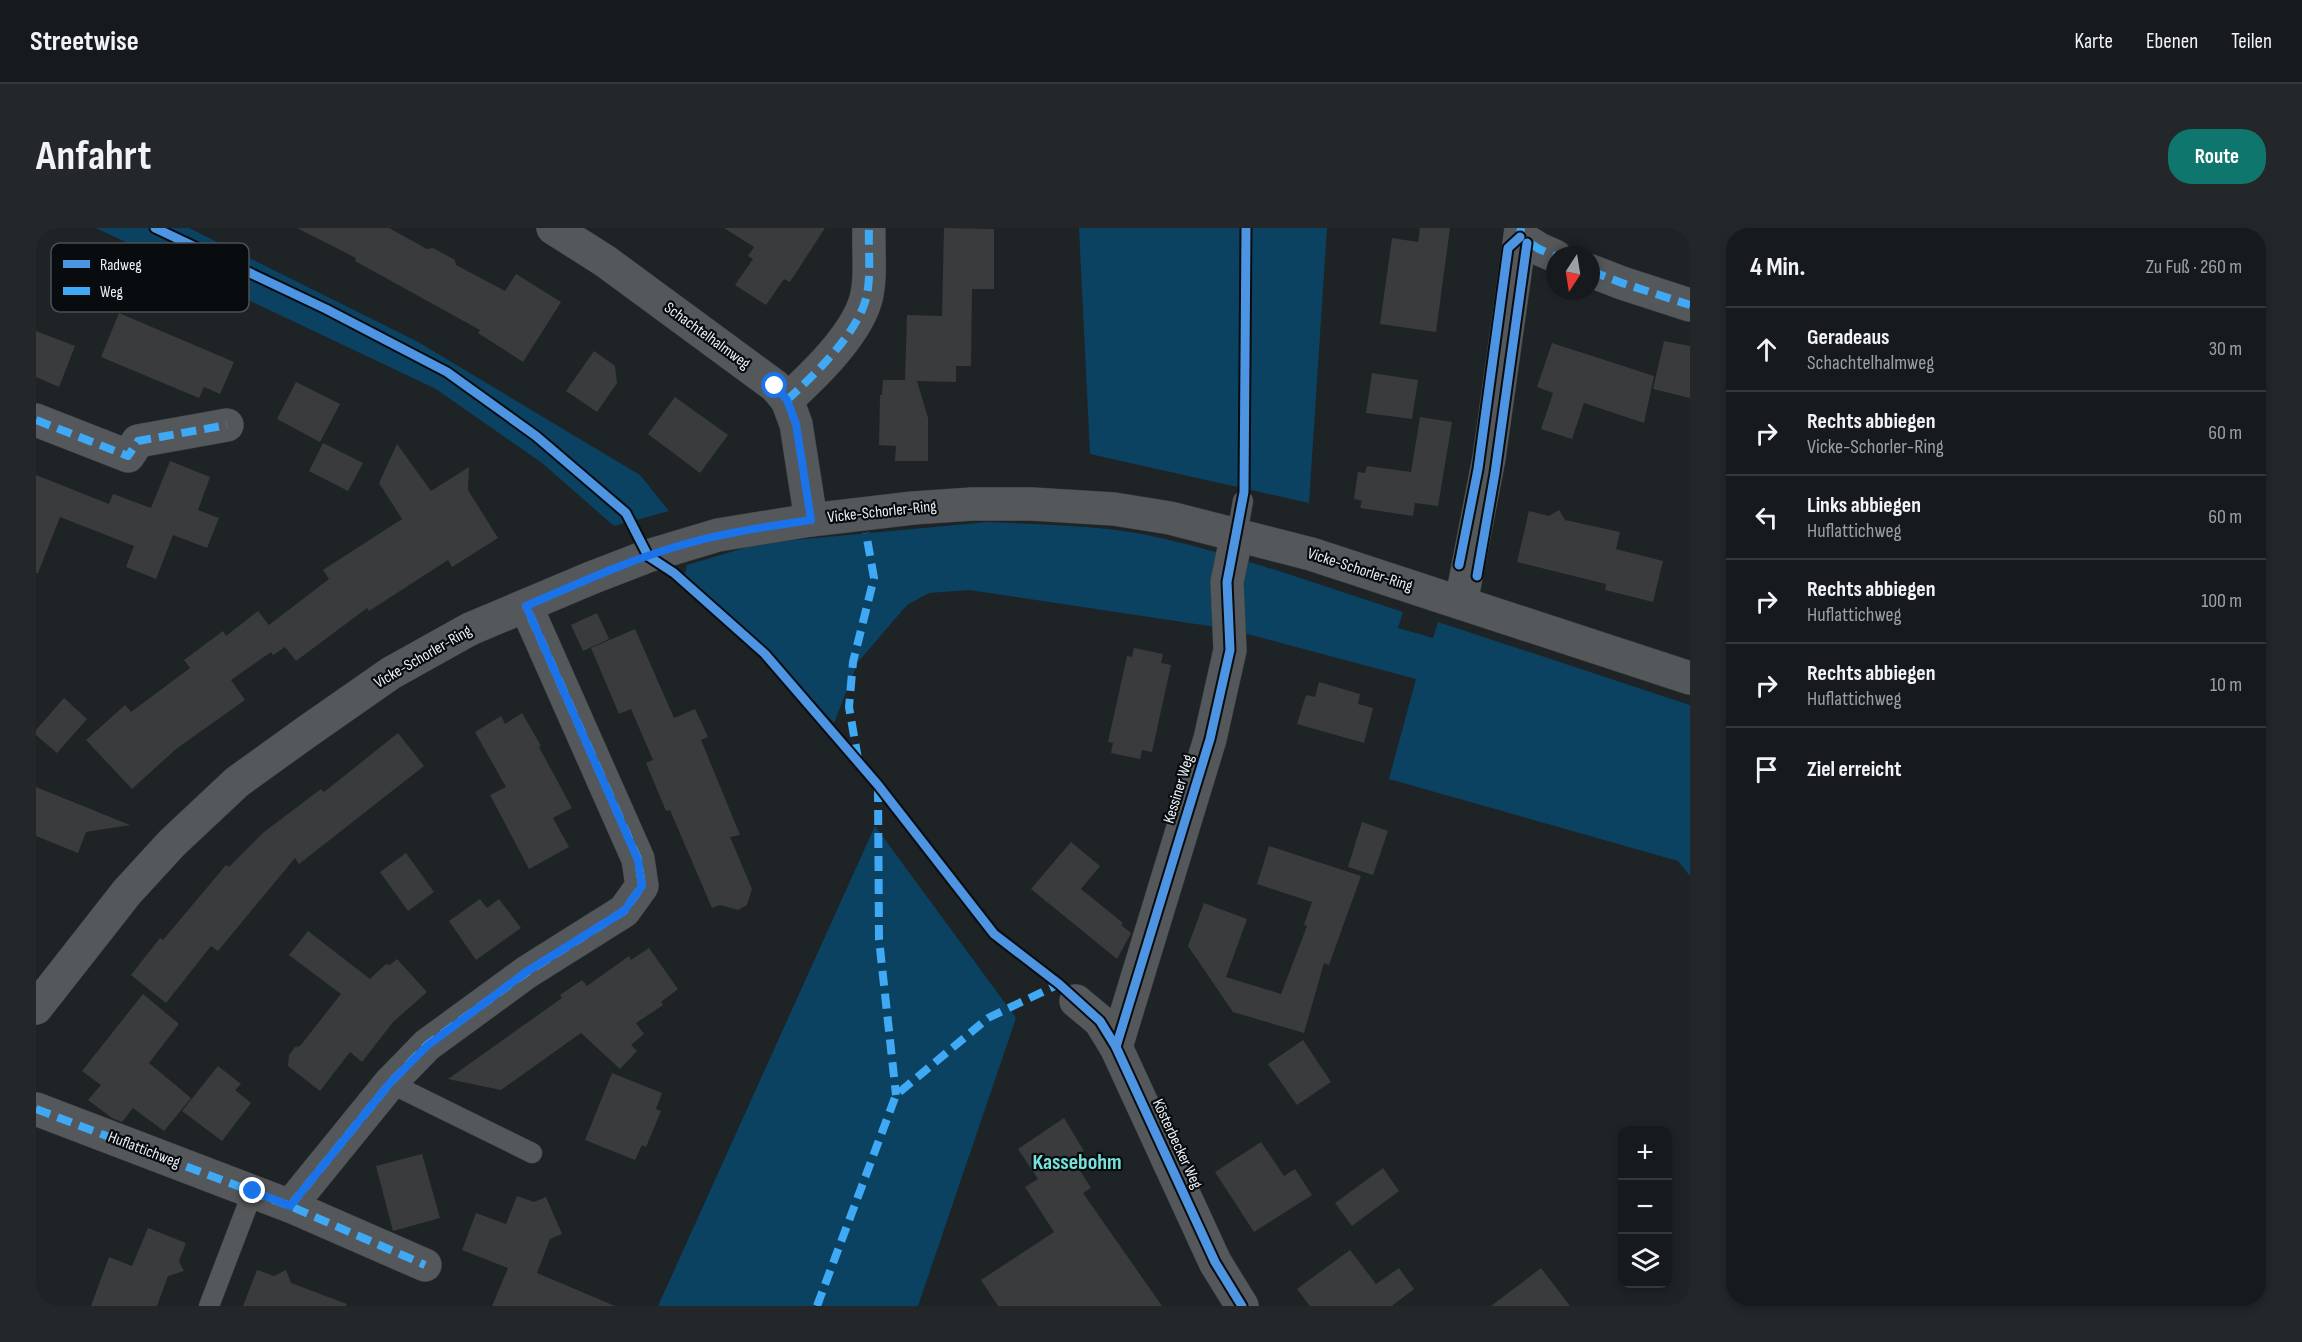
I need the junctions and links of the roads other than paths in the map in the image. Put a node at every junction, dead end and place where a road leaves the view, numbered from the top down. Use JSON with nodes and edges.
{"nodes":[{"id":1,"x":553,"y":228,"type":"edge"},
{"id":2,"x":869,"y":228,"type":"edge"},
{"id":3,"x":1520,"y":233,"type":"edge"},
{"id":4,"x":1546,"y":252,"type":"edge"},
{"id":5,"x":1600,"y":275,"type":"edge"},
{"id":6,"x":1690,"y":304,"type":"edge"},
{"id":7,"x":787,"y":400,"type":"junction"},
{"id":8,"x":36,"y":420,"type":"edge"},
{"id":9,"x":227,"y":425,"type":"dead end"},
{"id":10,"x":1243,"y":501,"type":"dead end"},
{"id":11,"x":811,"y":520,"type":"junction"},
{"id":12,"x":1237,"y":534,"type":"junction"},
{"id":13,"x":1461,"y":603,"type":"junction"},
{"id":14,"x":526,"y":606,"type":"junction"},
{"id":15,"x":1690,"y":678,"type":"edge"},
{"id":16,"x":1076,"y":1001,"type":"dead end"},
{"id":17,"x":36,"y":1008,"type":"edge"},
{"id":18,"x":1116,"y":1047,"type":"junction"},
{"id":19,"x":390,"y":1083,"type":"junction"},
{"id":20,"x":36,"y":1109,"type":"edge"},
{"id":21,"x":532,"y":1154,"type":"dead end"},
{"id":22,"x":253,"y":1191,"type":"junction"},
{"id":23,"x":290,"y":1206,"type":"junction"},
{"id":24,"x":425,"y":1265,"type":"dead end"},
{"id":25,"x":210,"y":1306,"type":"edge"},
{"id":26,"x":1242,"y":1306,"type":"edge"}],
"edges":[{"from":1,"to":7,"type":"street","name":"Schachtelhalmweg"},
{"from":2,"to":7,"type":"street"},
{"from":3,"to":4,"type":"street"},
{"from":3,"to":13,"type":"street"},
{"from":5,"to":6,"type":"street"},
{"from":7,"to":11,"type":"street","name":"Schachtelhalmweg"},
{"from":8,"to":9,"type":"street"},
{"from":10,"to":12,"type":"lane"},
{"from":11,"to":12,"type":"street","name":"Vicke-Schorler-Ring"},
{"from":11,"to":14,"type":"street","name":"Vicke-Schorler-Ring"},
{"from":12,"to":13,"type":"street","name":"Vicke-Schorler-Ring"},
{"from":12,"to":18,"type":"street","name":"Kessiner Weg"},
{"from":13,"to":15,"type":"street","name":"Vicke-Schorler-Ring"},
{"from":14,"to":17,"type":"street","name":"Vicke-Schorler-Ring"},
{"from":14,"to":19,"type":"street"},
{"from":16,"to":18,"type":"street","name":"Kösterbecker Weg"},
{"from":18,"to":26,"type":"street","name":"Kösterbecker Weg"},
{"from":19,"to":21,"type":"lane"},
{"from":19,"to":23,"type":"street"},
{"from":20,"to":22,"type":"street","name":"Huflattichweg"},
{"from":22,"to":23,"type":"street","name":"Huflattichweg"},
{"from":22,"to":25,"type":"lane"},
{"from":23,"to":24,"type":"street","name":"Huflattichweg"}]}
